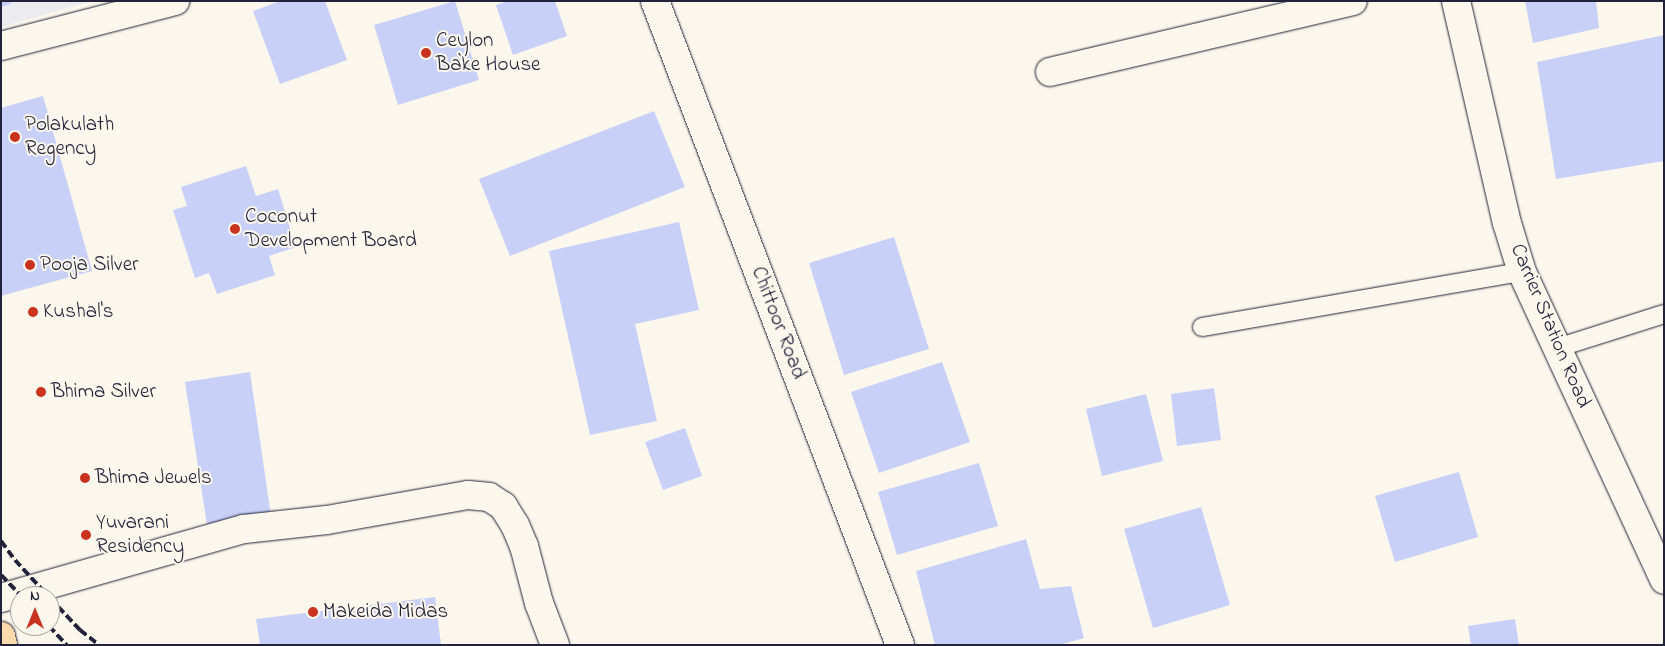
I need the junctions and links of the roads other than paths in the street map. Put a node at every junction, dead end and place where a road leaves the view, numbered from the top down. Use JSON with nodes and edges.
{"nodes":[{"id":1,"x":175,"y":1,"type":"edge"},
{"id":2,"x":656,"y":1,"type":"edge"},
{"id":3,"x":1353,"y":1,"type":"edge"},
{"id":4,"x":1456,"y":1,"type":"edge"},
{"id":5,"x":1,"y":46,"type":"edge"},
{"id":6,"x":1050,"y":72,"type":"dead end"},
{"id":7,"x":1522,"y":272,"type":"junction"},
{"id":8,"x":1664,"y":314,"type":"edge"},
{"id":9,"x":1202,"y":327,"type":"dead end"},
{"id":10,"x":1557,"y":348,"type":"junction"},
{"id":11,"x":1664,"y":580,"type":"edge"},
{"id":12,"x":1,"y":598,"type":"edge"},
{"id":13,"x":1,"y":636,"type":"edge"},
{"id":14,"x":3,"y":645,"type":"edge"},
{"id":15,"x":555,"y":645,"type":"edge"},
{"id":16,"x":900,"y":645,"type":"edge"}],
"edges":[{"from":1,"to":5,"type":"street"},
{"from":2,"to":16,"type":"street","name":"Chittoor Road"},
{"from":3,"to":6,"type":"street"},
{"from":4,"to":7,"type":"street","name":"Carrier Station Road"},
{"from":7,"to":9,"type":"lane"},
{"from":7,"to":10,"type":"street","name":"Carrier Station Road"},
{"from":8,"to":10,"type":"lane"},
{"from":10,"to":11,"type":"street","name":"Carrier Station Road"},
{"from":12,"to":15,"type":"street"},
{"from":13,"to":14,"type":"main road"}]}
